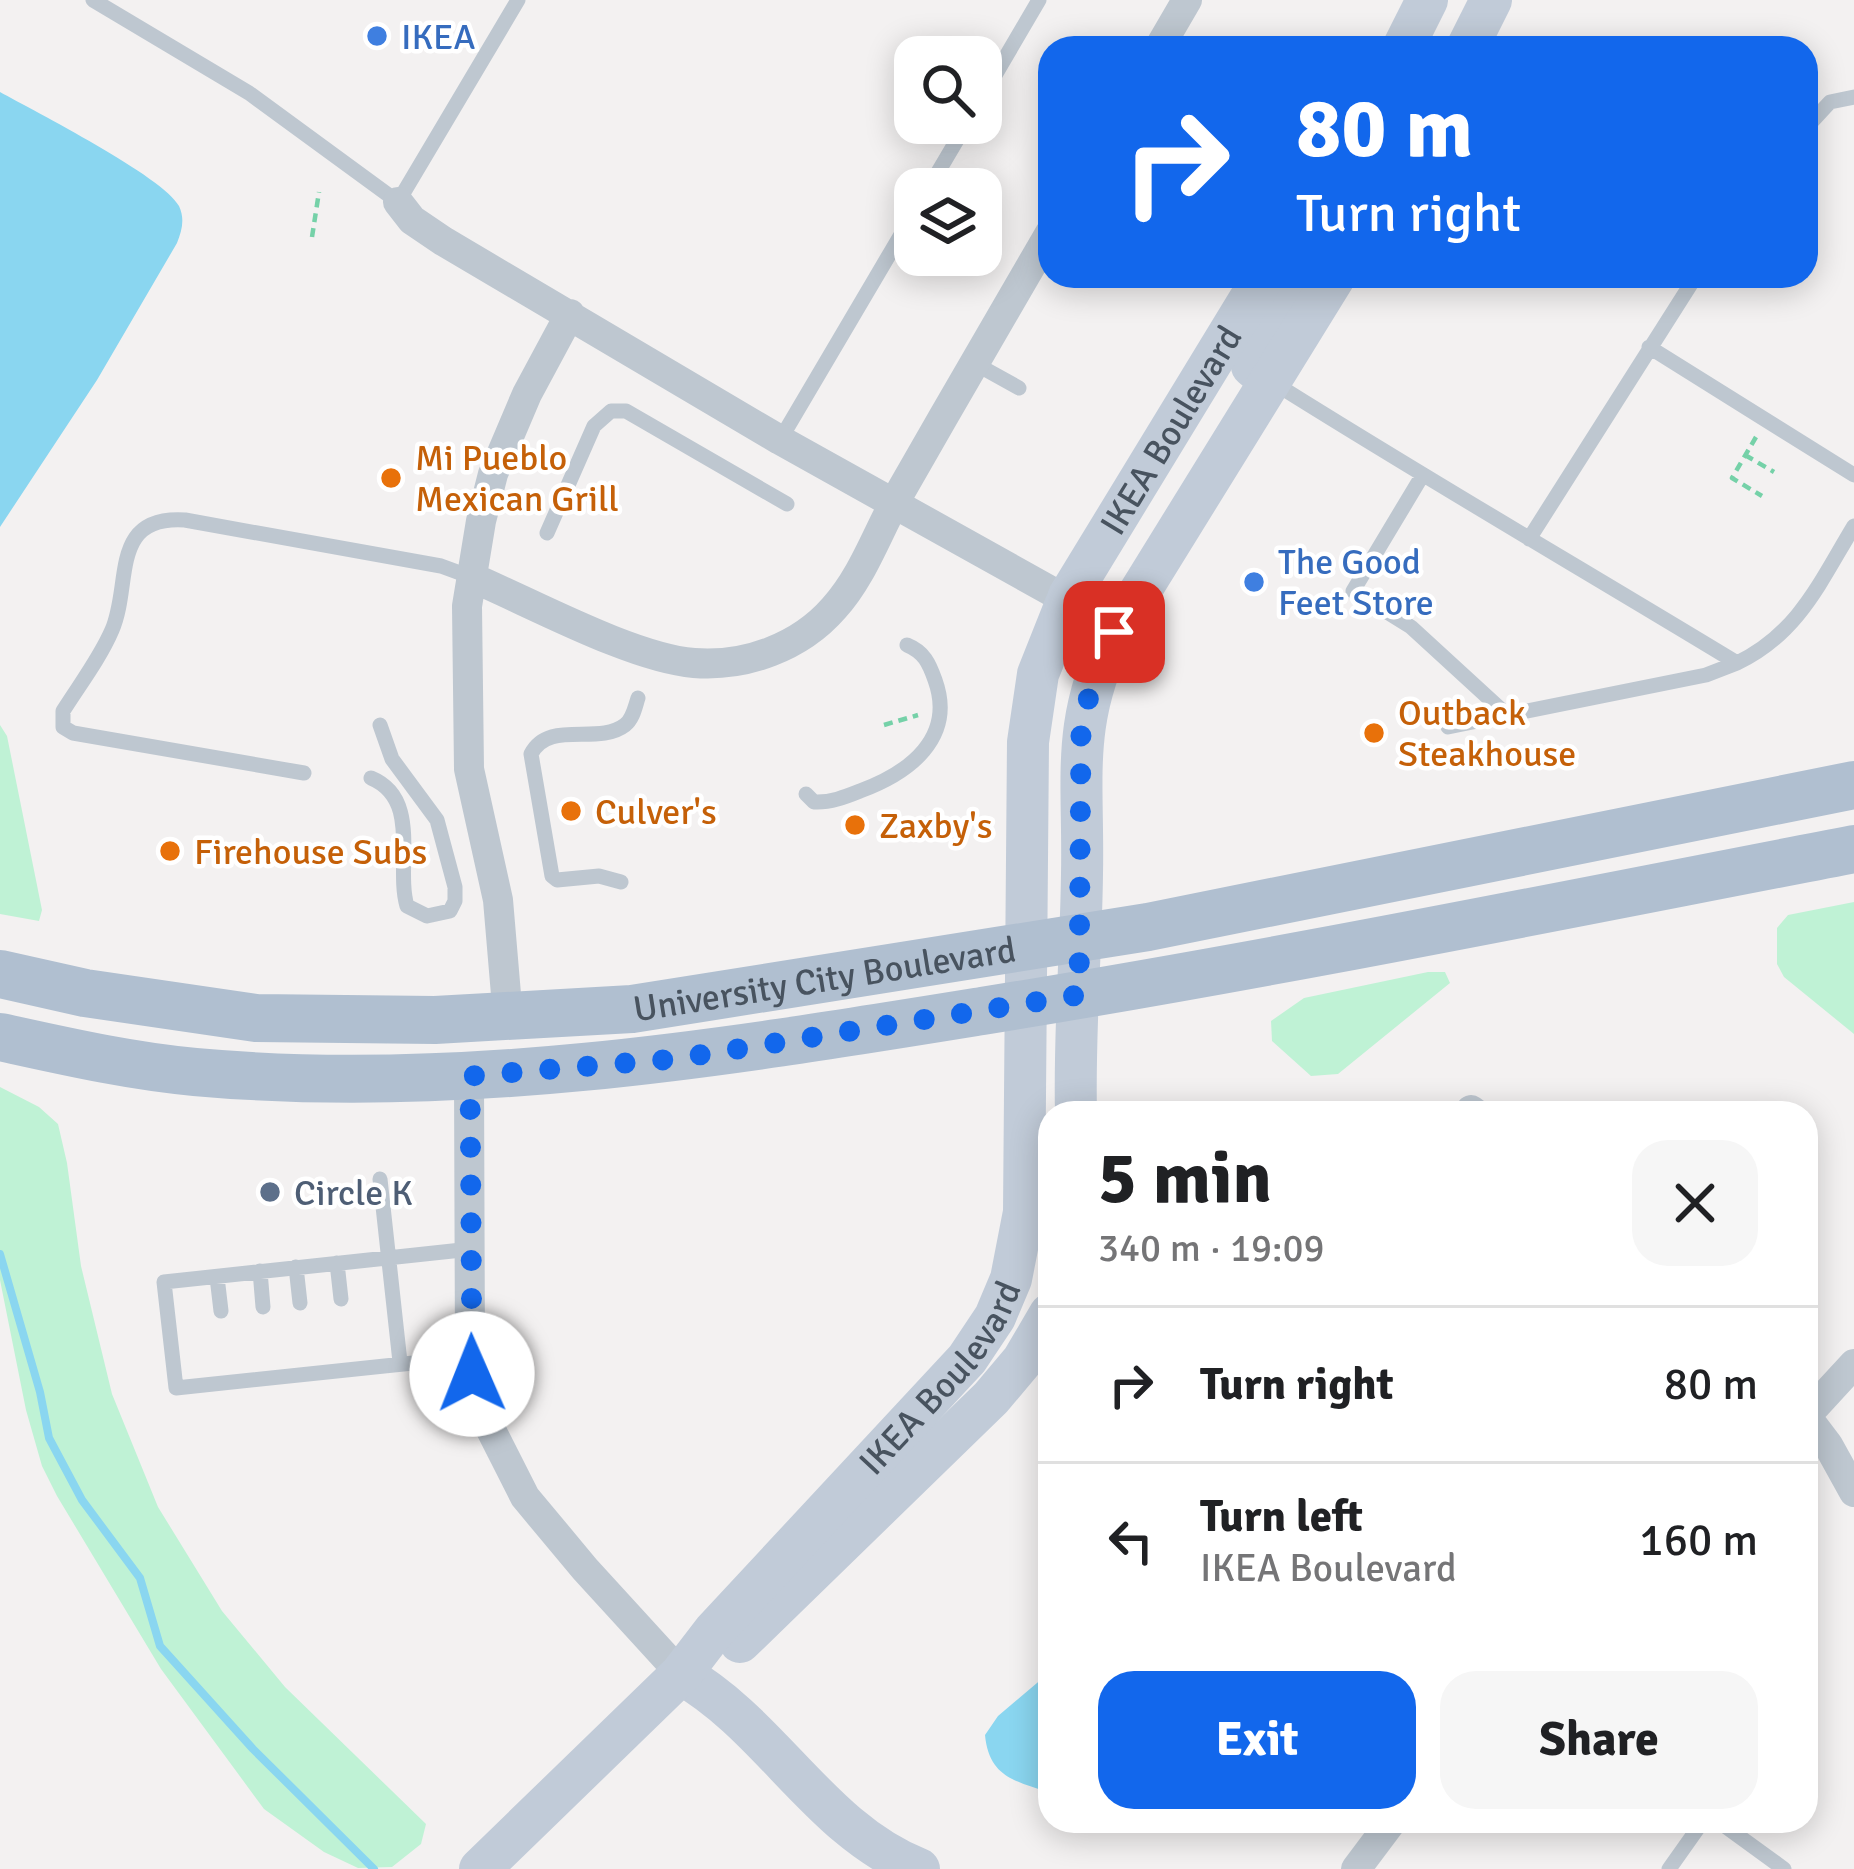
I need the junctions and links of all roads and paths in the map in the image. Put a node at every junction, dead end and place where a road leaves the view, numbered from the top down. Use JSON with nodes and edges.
{"nodes":[{"id":1,"x":93,"y":0,"type":"edge"},
{"id":2,"x":518,"y":0,"type":"edge"},
{"id":3,"x":1040,"y":0,"type":"edge"},
{"id":4,"x":1186,"y":0,"type":"edge"},
{"id":5,"x":1427,"y":0,"type":"edge"},
{"id":6,"x":1491,"y":0,"type":"edge"},
{"id":7,"x":1166,"y":36,"type":"edge"},
{"id":8,"x":1409,"y":36,"type":"edge"},
{"id":9,"x":1474,"y":36,"type":"edge"},
{"id":10,"x":1002,"y":64,"type":"edge"},
{"id":11,"x":1854,"y":97,"type":"edge"},
{"id":12,"x":1818,"y":115,"type":"edge"},
{"id":13,"x":319,"y":192,"type":"dead end"},
{"id":14,"x":398,"y":202,"type":"junction"},
{"id":15,"x":312,"y":236,"type":"dead end"},
{"id":16,"x":894,"y":247,"type":"edge"},
{"id":17,"x":1038,"y":254,"type":"edge"},
{"id":18,"x":1257,"y":288,"type":"edge"},
{"id":19,"x":1292,"y":288,"type":"edge"},
{"id":20,"x":1327,"y":288,"type":"edge"},
{"id":21,"x":1688,"y":288,"type":"edge"},
{"id":22,"x":570,"y":314,"type":"junction"},
{"id":23,"x":1649,"y":347,"type":"junction"},
{"id":24,"x":974,"y":363,"type":"junction"},
{"id":25,"x":1270,"y":381,"type":"junction"},
{"id":26,"x":1019,"y":388,"type":"dead end"},
{"id":27,"x":1766,"y":420,"type":"junction"},
{"id":28,"x":780,"y":440,"type":"junction"},
{"id":29,"x":1745,"y":455,"type":"junction"},
{"id":30,"x":1774,"y":472,"type":"dead end"},
{"id":31,"x":1854,"y":475,"type":"edge"},
{"id":32,"x":1421,"y":476,"type":"junction"},
{"id":33,"x":1762,"y":496,"type":"dead end"},
{"id":34,"x":894,"y":502,"type":"junction"},
{"id":35,"x":787,"y":504,"type":"dead end"},
{"id":36,"x":1854,"y":526,"type":"edge"},
{"id":37,"x":547,"y":533,"type":"dead end"},
{"id":38,"x":1528,"y":539,"type":"junction"},
{"id":39,"x":471,"y":577,"type":"junction"},
{"id":40,"x":1066,"y":600,"type":"junction"},
{"id":41,"x":907,"y":645,"type":"dead end"},
{"id":42,"x":1737,"y":663,"type":"junction"},
{"id":43,"x":638,"y":698,"type":"dead end"},
{"id":44,"x":920,"y":715,"type":"dead end"},
{"id":45,"x":1507,"y":715,"type":"junction"},
{"id":46,"x":380,"y":724,"type":"dead end"},
{"id":47,"x":884,"y":725,"type":"dead end"},
{"id":48,"x":1448,"y":727,"type":"dead end"},
{"id":49,"x":304,"y":773,"type":"dead end"},
{"id":50,"x":370,"y":778,"type":"dead end"},
{"id":51,"x":1854,"y":785,"type":"edge"},
{"id":52,"x":806,"y":794,"type":"dead end"},
{"id":53,"x":1854,"y":850,"type":"edge"},
{"id":54,"x":621,"y":882,"type":"dead end"},
{"id":55,"x":1080,"y":938,"type":"junction"},
{"id":56,"x":1025,"y":946,"type":"junction"},
{"id":57,"x":0,"y":974,"type":"edge"},
{"id":58,"x":1079,"y":995,"type":"junction"},
{"id":59,"x":1024,"y":1004,"type":"junction"},
{"id":60,"x":508,"y":1018,"type":"junction"},
{"id":61,"x":0,"y":1037,"type":"edge"},
{"id":62,"x":470,"y":1076,"type":"junction"},
{"id":63,"x":1076,"y":1101,"type":"edge"},
{"id":64,"x":380,"y":1179,"type":"dead end"},
{"id":65,"x":472,"y":1249,"type":"junction"},
{"id":66,"x":388,"y":1257,"type":"junction"},
{"id":67,"x":337,"y":1263,"type":"junction"},
{"id":68,"x":296,"y":1268,"type":"junction"},
{"id":69,"x":260,"y":1271,"type":"junction"},
{"id":70,"x":217,"y":1277,"type":"junction"},
{"id":71,"x":341,"y":1299,"type":"dead end"},
{"id":72,"x":300,"y":1303,"type":"dead end"},
{"id":73,"x":263,"y":1306,"type":"dead end"},
{"id":74,"x":220,"y":1311,"type":"dead end"},
{"id":75,"x":1038,"y":1333,"type":"edge"},
{"id":76,"x":347,"y":1350,"type":"dead end"},
{"id":77,"x":306,"y":1354,"type":"dead end"},
{"id":78,"x":269,"y":1357,"type":"dead end"},
{"id":79,"x":470,"y":1357,"type":"junction"},
{"id":80,"x":226,"y":1361,"type":"dead end"},
{"id":81,"x":400,"y":1362,"type":"junction"},
{"id":82,"x":1854,"y":1364,"type":"edge"},
{"id":83,"x":349,"y":1368,"type":"junction"},
{"id":84,"x":308,"y":1373,"type":"junction"},
{"id":85,"x":271,"y":1377,"type":"junction"},
{"id":86,"x":227,"y":1382,"type":"junction"},
{"id":87,"x":1818,"y":1403,"type":"edge"},
{"id":88,"x":1818,"y":1431,"type":"edge"},
{"id":89,"x":1854,"y":1492,"type":"edge"},
{"id":90,"x":681,"y":1674,"type":"junction"},
{"id":91,"x":1383,"y":1833,"type":"edge"},
{"id":92,"x":1694,"y":1833,"type":"edge"},
{"id":93,"x":1734,"y":1833,"type":"edge"},
{"id":94,"x":480,"y":1869,"type":"edge"},
{"id":95,"x":859,"y":1869,"type":"edge"},
{"id":96,"x":919,"y":1869,"type":"edge"},
{"id":97,"x":1356,"y":1869,"type":"edge"},
{"id":98,"x":1669,"y":1869,"type":"edge"},
{"id":99,"x":1784,"y":1869,"type":"edge"}],
"edges":[{"from":1,"to":14,"type":"lane"},
{"from":2,"to":14,"type":"lane"},
{"from":3,"to":10,"type":"lane"},
{"from":4,"to":7,"type":"street"},
{"from":5,"to":8,"type":"street"},
{"from":6,"to":9,"type":"street"},
{"from":11,"to":12,"type":"lane"},
{"from":13,"to":15,"type":"path"},
{"from":14,"to":22,"type":"street"},
{"from":16,"to":28,"type":"lane"},
{"from":17,"to":24,"type":"street"},
{"from":18,"to":40,"type":"street","name":"IKEA Boulevard"},
{"from":19,"to":25,"type":"street"},
{"from":20,"to":25,"type":"street","name":"IKEA Boulevard"},
{"from":21,"to":23,"type":"lane"},
{"from":22,"to":28,"type":"street"},
{"from":22,"to":39,"type":"street"},
{"from":23,"to":27,"type":"lane"},
{"from":23,"to":38,"type":"lane"},
{"from":24,"to":26,"type":"lane"},
{"from":24,"to":34,"type":"street"},
{"from":25,"to":32,"type":"lane"},
{"from":25,"to":55,"type":"street","name":"IKEA Boulevard"},
{"from":27,"to":29,"type":"path"},
{"from":27,"to":31,"type":"lane"},
{"from":28,"to":34,"type":"street"},
{"from":29,"to":30,"type":"path"},
{"from":29,"to":33,"type":"path"},
{"from":32,"to":38,"type":"lane"},
{"from":32,"to":45,"type":"lane"},
{"from":34,"to":39,"type":"street"},
{"from":34,"to":40,"type":"street"},
{"from":35,"to":37,"type":"lane"},
{"from":36,"to":42,"type":"lane"},
{"from":38,"to":42,"type":"lane"},
{"from":39,"to":49,"type":"lane"},
{"from":39,"to":60,"type":"street"},
{"from":40,"to":56,"type":"street","name":"IKEA Boulevard"},
{"from":41,"to":52,"type":"lane"},
{"from":42,"to":45,"type":"lane"},
{"from":43,"to":54,"type":"lane"},
{"from":44,"to":47,"type":"path"},
{"from":45,"to":48,"type":"lane"},
{"from":46,"to":50,"type":"lane"},
{"from":51,"to":55,"type":"main road","name":"University City Boulevard"},
{"from":53,"to":58,"type":"main road","name":"University City Boulevard"},
{"from":55,"to":56,"type":"main road","name":"University City Boulevard"},
{"from":55,"to":58,"type":"street","name":"IKEA Boulevard"},
{"from":56,"to":59,"type":"street","name":"IKEA Boulevard"},
{"from":56,"to":60,"type":"main road","name":"University City Boulevard"},
{"from":57,"to":60,"type":"main road","name":"University City Boulevard"},
{"from":58,"to":59,"type":"main road","name":"University City Boulevard"},
{"from":58,"to":63,"type":"street","name":"IKEA Boulevard"},
{"from":59,"to":62,"type":"main road","name":"University City Boulevard"},
{"from":59,"to":90,"type":"street","name":"IKEA Boulevard"},
{"from":61,"to":62,"type":"main road","name":"University City Boulevard"},
{"from":62,"to":65,"type":"street"},
{"from":64,"to":66,"type":"lane"},
{"from":65,"to":66,"type":"lane"},
{"from":65,"to":79,"type":"street"},
{"from":66,"to":67,"type":"lane"},
{"from":66,"to":81,"type":"lane"},
{"from":67,"to":68,"type":"lane"},
{"from":67,"to":71,"type":"lane"},
{"from":68,"to":69,"type":"lane"},
{"from":68,"to":72,"type":"lane"},
{"from":69,"to":70,"type":"lane"},
{"from":69,"to":73,"type":"lane"},
{"from":70,"to":74,"type":"lane"},
{"from":70,"to":86,"type":"lane"},
{"from":75,"to":90,"type":"street","name":"IKEA Boulevard"},
{"from":76,"to":83,"type":"lane"},
{"from":77,"to":84,"type":"lane"},
{"from":78,"to":85,"type":"lane"},
{"from":79,"to":81,"type":"lane"},
{"from":79,"to":90,"type":"street"},
{"from":80,"to":86,"type":"lane"},
{"from":81,"to":83,"type":"lane"},
{"from":82,"to":87,"type":"street"},
{"from":83,"to":84,"type":"lane"},
{"from":84,"to":85,"type":"lane"},
{"from":85,"to":86,"type":"lane"},
{"from":88,"to":89,"type":"street"},
{"from":90,"to":94,"type":"street","name":"IKEA Boulevard"},
{"from":90,"to":95,"type":"street"},
{"from":90,"to":96,"type":"street"},
{"from":91,"to":97,"type":"street"},
{"from":92,"to":98,"type":"lane"},
{"from":93,"to":99,"type":"lane"}]}
